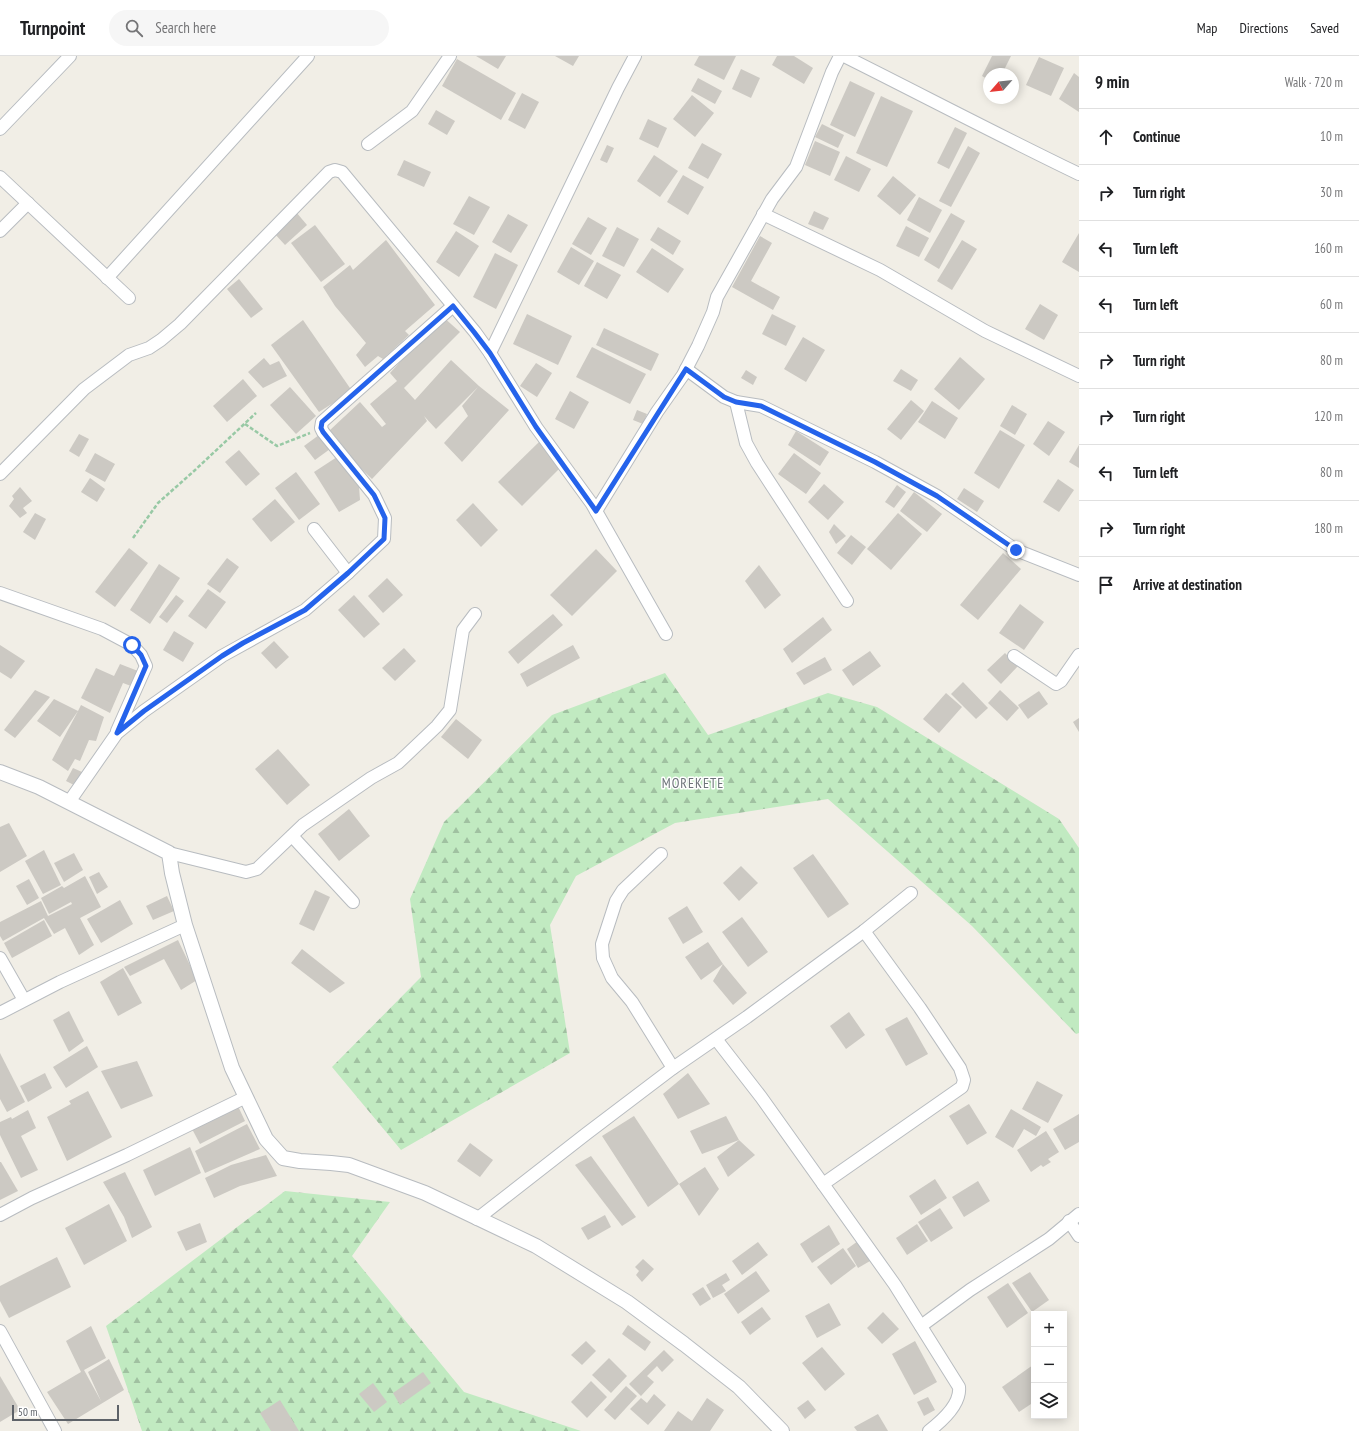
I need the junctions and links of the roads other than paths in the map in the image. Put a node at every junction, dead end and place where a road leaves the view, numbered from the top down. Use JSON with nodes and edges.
{"nodes":[{"id":1,"x":70,"y":56,"type":"edge"},
{"id":2,"x":308,"y":56,"type":"edge"},
{"id":3,"x":450,"y":56,"type":"edge"},
{"id":4,"x":635,"y":56,"type":"edge"},
{"id":5,"x":840,"y":56,"type":"edge"},
{"id":6,"x":844,"y":56,"type":"edge"},
{"id":7,"x":0,"y":129,"type":"edge"},
{"id":8,"x":368,"y":144,"type":"dead end"},
{"id":9,"x":1079,"y":174,"type":"edge"},
{"id":10,"x":0,"y":177,"type":"edge"},
{"id":11,"x":28,"y":203,"type":"junction"},
{"id":12,"x":763,"y":214,"type":"junction"},
{"id":13,"x":0,"y":231,"type":"edge"},
{"id":14,"x":107,"y":278,"type":"junction"},
{"id":15,"x":129,"y":298,"type":"dead end"},
{"id":16,"x":453,"y":306,"type":"junction"},
{"id":17,"x":490,"y":353,"type":"junction"},
{"id":18,"x":686,"y":369,"type":"junction"},
{"id":19,"x":1079,"y":376,"type":"edge"},
{"id":20,"x":736,"y":402,"type":"junction"},
{"id":21,"x":0,"y":474,"type":"edge"},
{"id":22,"x":596,"y":511,"type":"junction"},
{"id":23,"x":314,"y":529,"type":"dead end"},
{"id":24,"x":348,"y":573,"type":"junction"},
{"id":25,"x":1079,"y":575,"type":"edge"},
{"id":26,"x":0,"y":593,"type":"edge"},
{"id":27,"x":847,"y":601,"type":"dead end"},
{"id":28,"x":475,"y":614,"type":"dead end"},
{"id":29,"x":666,"y":634,"type":"dead end"},
{"id":30,"x":1014,"y":656,"type":"dead end"},
{"id":31,"x":1079,"y":657,"type":"edge"},
{"id":32,"x":117,"y":733,"type":"junction"},
{"id":33,"x":0,"y":772,"type":"edge"},
{"id":34,"x":69,"y":802,"type":"junction"},
{"id":35,"x":292,"y":836,"type":"junction"},
{"id":36,"x":169,"y":852,"type":"junction"},
{"id":37,"x":661,"y":854,"type":"dead end"},
{"id":38,"x":911,"y":893,"type":"dead end"},
{"id":39,"x":353,"y":902,"type":"dead end"},
{"id":40,"x":185,"y":925,"type":"junction"},
{"id":41,"x":864,"y":932,"type":"junction"},
{"id":42,"x":0,"y":958,"type":"edge"},
{"id":43,"x":24,"y":1000,"type":"junction"},
{"id":44,"x":0,"y":1013,"type":"edge"},
{"id":45,"x":716,"y":1039,"type":"junction"},
{"id":46,"x":673,"y":1068,"type":"junction"},
{"id":47,"x":246,"y":1097,"type":"junction"},
{"id":48,"x":823,"y":1184,"type":"junction"},
{"id":49,"x":1079,"y":1214,"type":"edge"},
{"id":50,"x":0,"y":1215,"type":"edge"},
{"id":51,"x":477,"y":1218,"type":"junction"},
{"id":52,"x":1069,"y":1221,"type":"junction"},
{"id":53,"x":1079,"y":1236,"type":"edge"},
{"id":54,"x":921,"y":1326,"type":"junction"},
{"id":55,"x":0,"y":1333,"type":"edge"},
{"id":56,"x":55,"y":1431,"type":"edge"},
{"id":57,"x":782,"y":1431,"type":"edge"},
{"id":58,"x":929,"y":1431,"type":"edge"}],
"edges":[{"from":1,"to":7,"type":"street"},
{"from":2,"to":14,"type":"street"},
{"from":3,"to":8,"type":"street"},
{"from":4,"to":17,"type":"street"},
{"from":5,"to":12,"type":"street"},
{"from":6,"to":9,"type":"street"},
{"from":10,"to":11,"type":"street"},
{"from":11,"to":13,"type":"street"},
{"from":11,"to":14,"type":"street"},
{"from":12,"to":18,"type":"street"},
{"from":12,"to":19,"type":"street"},
{"from":14,"to":15,"type":"street"},
{"from":16,"to":17,"type":"street"},
{"from":16,"to":21,"type":"street"},
{"from":16,"to":24,"type":"street"},
{"from":17,"to":22,"type":"street"},
{"from":18,"to":20,"type":"street"},
{"from":18,"to":22,"type":"street"},
{"from":20,"to":25,"type":"street"},
{"from":20,"to":27,"type":"street"},
{"from":22,"to":29,"type":"street"},
{"from":23,"to":24,"type":"street"},
{"from":24,"to":32,"type":"street"},
{"from":26,"to":32,"type":"street"},
{"from":28,"to":35,"type":"street"},
{"from":30,"to":31,"type":"street"},
{"from":32,"to":34,"type":"street"},
{"from":33,"to":34,"type":"street"},
{"from":34,"to":36,"type":"street"},
{"from":35,"to":36,"type":"street"},
{"from":35,"to":39,"type":"street"},
{"from":36,"to":40,"type":"street"},
{"from":37,"to":46,"type":"street"},
{"from":38,"to":41,"type":"street"},
{"from":40,"to":43,"type":"street"},
{"from":40,"to":47,"type":"street"},
{"from":41,"to":45,"type":"street"},
{"from":41,"to":48,"type":"street"},
{"from":42,"to":43,"type":"street"},
{"from":43,"to":44,"type":"street"},
{"from":45,"to":46,"type":"street"},
{"from":45,"to":48,"type":"street"},
{"from":46,"to":51,"type":"street"},
{"from":47,"to":50,"type":"street"},
{"from":47,"to":51,"type":"street"},
{"from":48,"to":54,"type":"street"},
{"from":49,"to":52,"type":"street"},
{"from":51,"to":57,"type":"street"},
{"from":52,"to":53,"type":"street"},
{"from":52,"to":54,"type":"street"},
{"from":54,"to":58,"type":"street"},
{"from":55,"to":56,"type":"street"}]}
